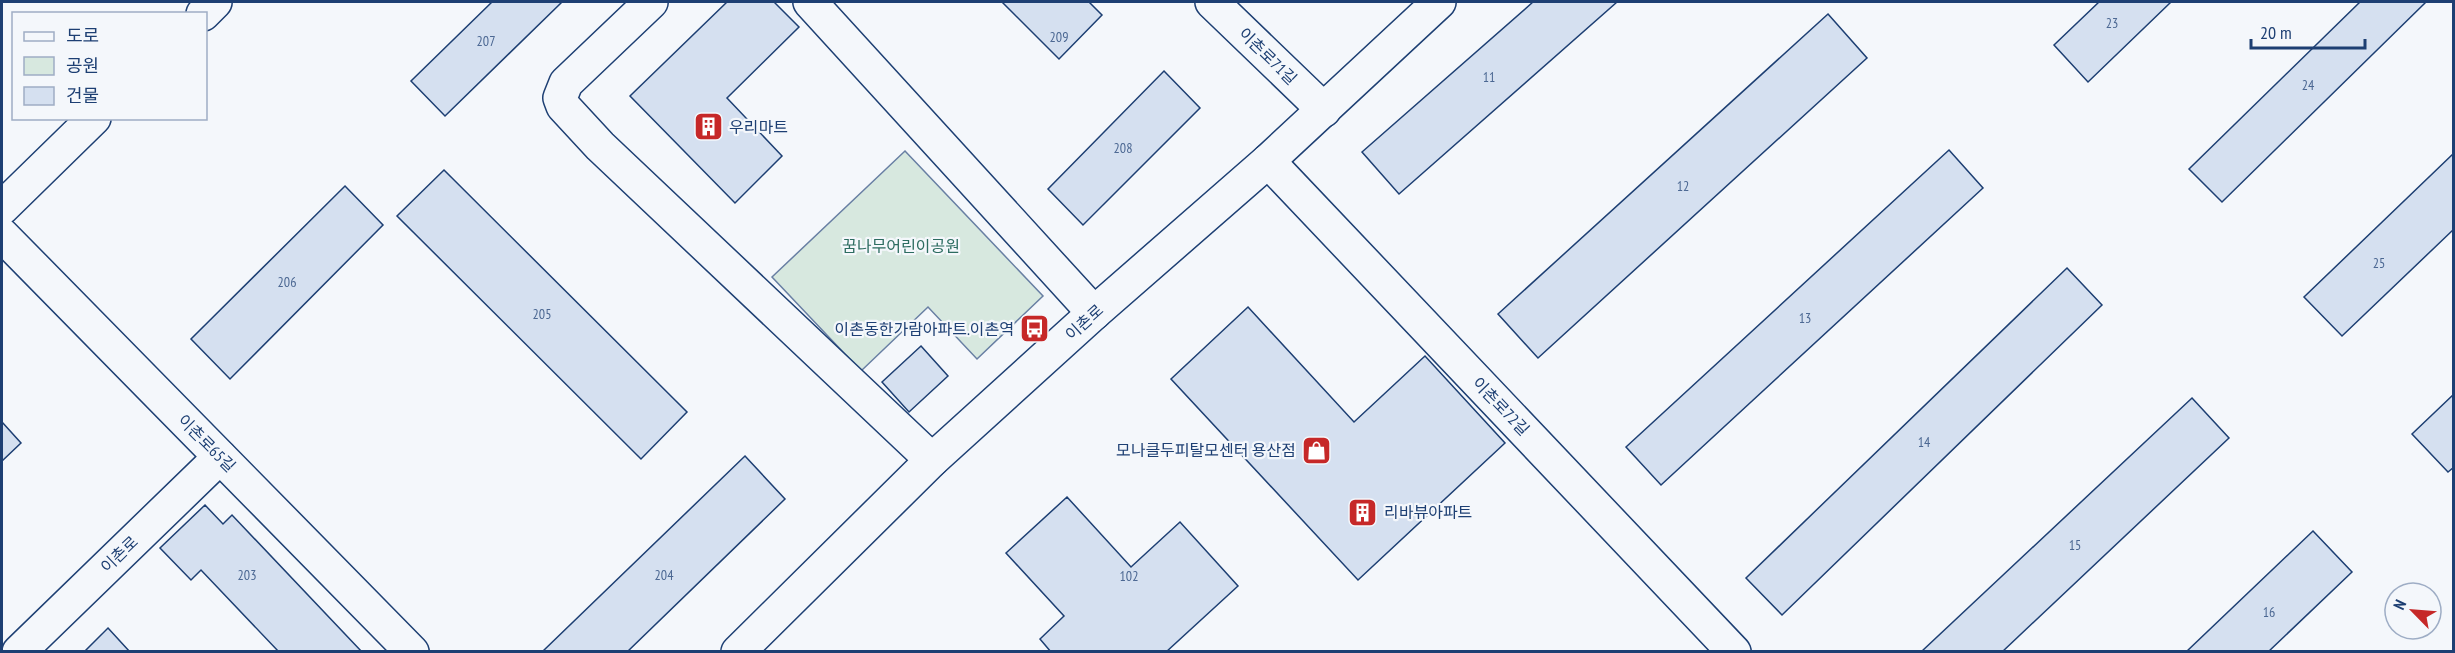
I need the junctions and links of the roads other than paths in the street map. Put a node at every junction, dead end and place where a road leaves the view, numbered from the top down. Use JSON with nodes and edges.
{"nodes":[{"id":1,"x":651,"y":2,"type":"edge"},
{"id":2,"x":810,"y":2,"type":"edge"},
{"id":3,"x":1212,"y":2,"type":"edge"},
{"id":4,"x":1439,"y":2,"type":"edge"},
{"id":5,"x":1324,"y":110,"type":"junction"},
{"id":6,"x":92,"y":120,"type":"edge"},
{"id":7,"x":1268,"y":161,"type":"junction"},
{"id":8,"x":2,"y":208,"type":"edge"},
{"id":9,"x":2,"y":235,"type":"edge"},
{"id":10,"x":1094,"y":313,"type":"junction"},
{"id":11,"x":220,"y":457,"type":"junction"},
{"id":12,"x":932,"y":460,"type":"junction"},
{"id":13,"x":19,"y":651,"type":"edge"},
{"id":14,"x":412,"y":651,"type":"edge"},
{"id":15,"x":738,"y":651,"type":"edge"},
{"id":16,"x":1734,"y":651,"type":"edge"}],
"edges":[{"from":1,"to":12,"type":"street"},
{"from":2,"to":10,"type":"street"},
{"from":3,"to":5,"type":"street","name":"이촌로71길"},
{"from":4,"to":5,"type":"street","name":"이촌로"},
{"from":5,"to":7,"type":"street","name":"이촌로"},
{"from":6,"to":8,"type":"street"},
{"from":7,"to":10,"type":"street","name":"이촌로"},
{"from":7,"to":16,"type":"street","name":"이촌로72길"},
{"from":9,"to":11,"type":"street","name":"이촌로65길"},
{"from":10,"to":12,"type":"street","name":"이촌로"},
{"from":11,"to":13,"type":"street","name":"이촌로"},
{"from":11,"to":14,"type":"street","name":"이촌로65길"},
{"from":12,"to":15,"type":"street","name":"이촌로"}]}
